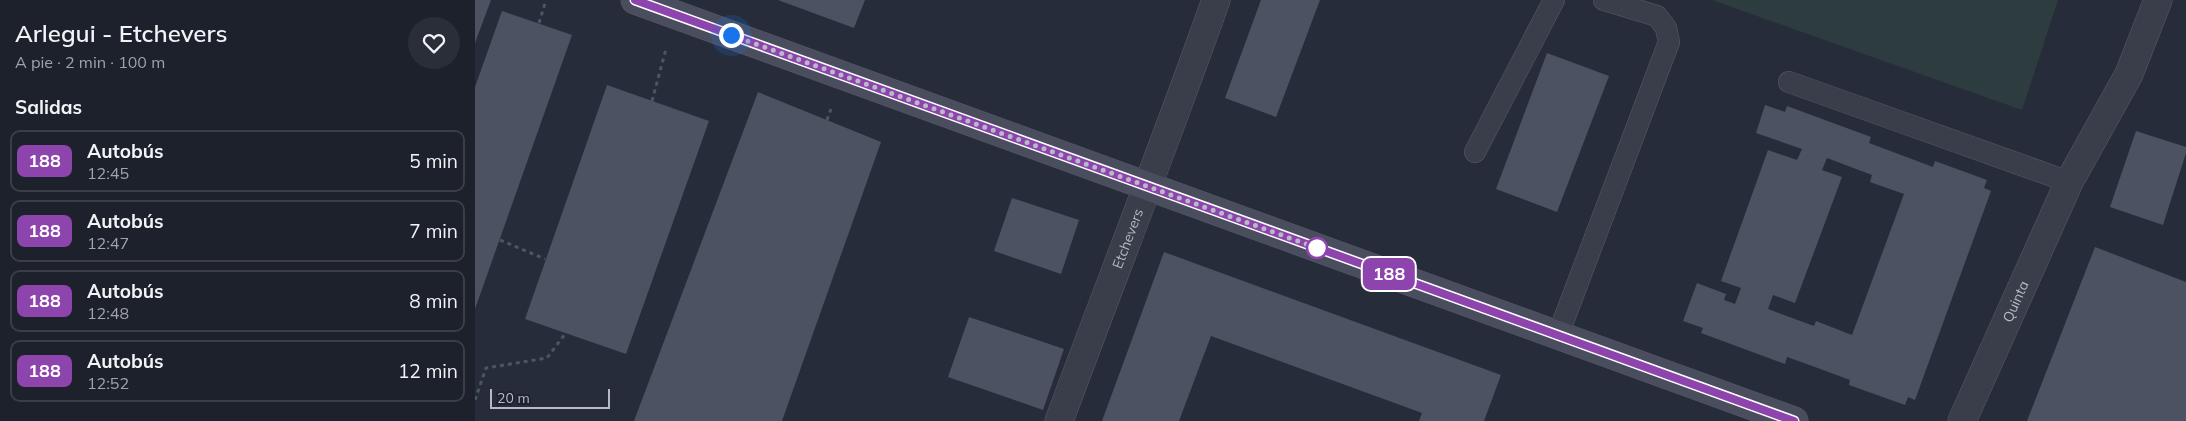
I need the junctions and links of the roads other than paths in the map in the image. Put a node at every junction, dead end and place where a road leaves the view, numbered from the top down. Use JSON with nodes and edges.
{"nodes":[{"id":1,"x":635,"y":0,"type":"edge"},
{"id":2,"x":1216,"y":0,"type":"edge"},
{"id":3,"x":1554,"y":0,"type":"edge"},
{"id":4,"x":1605,"y":0,"type":"edge"},
{"id":5,"x":2158,"y":0,"type":"edge"},
{"id":6,"x":1789,"y":82,"type":"dead end"},
{"id":7,"x":1475,"y":152,"type":"dead end"},
{"id":8,"x":2069,"y":182,"type":"junction"},
{"id":9,"x":1147,"y":186,"type":"junction"},
{"id":10,"x":1558,"y":335,"type":"junction"},
{"id":11,"x":1059,"y":421,"type":"edge"},
{"id":12,"x":1794,"y":421,"type":"edge"},
{"id":13,"x":1962,"y":421,"type":"edge"}],
"edges":[{"from":1,"to":9,"type":"main road"},
{"from":2,"to":9,"type":"street","name":"Etchevers"},
{"from":3,"to":7,"type":"lane"},
{"from":4,"to":10,"type":"lane"},
{"from":5,"to":8,"type":"street","name":"Quinta"},
{"from":6,"to":8,"type":"lane"},
{"from":8,"to":13,"type":"street","name":"Quinta"},
{"from":9,"to":10,"type":"main road"},
{"from":9,"to":11,"type":"street","name":"Etchevers"},
{"from":10,"to":12,"type":"main road"}]}
